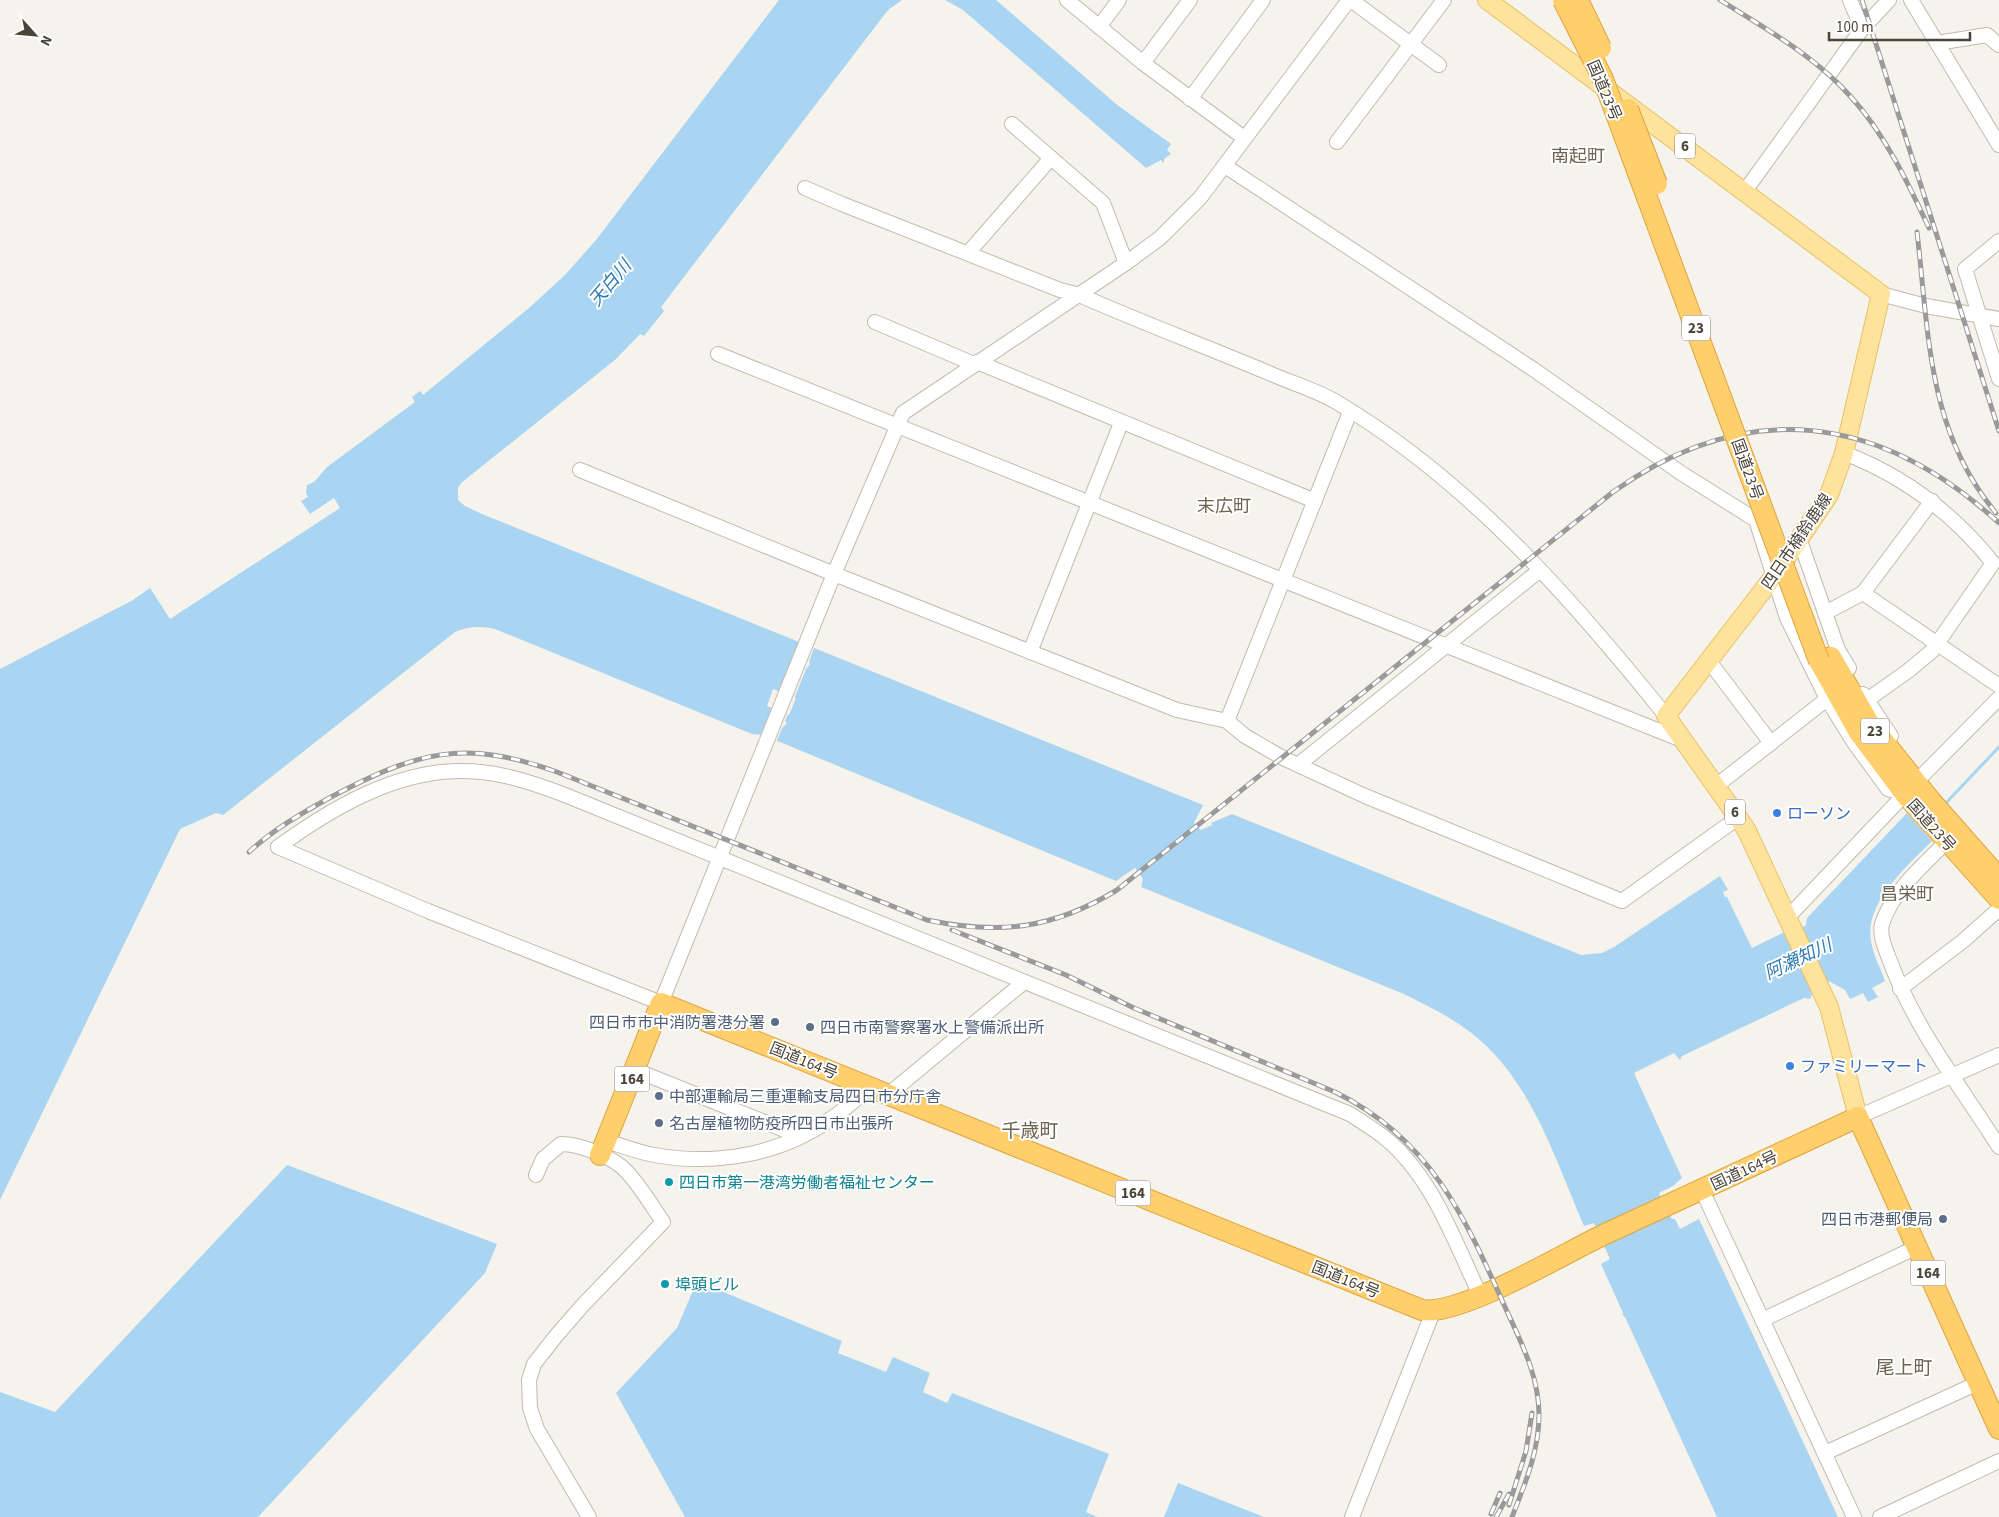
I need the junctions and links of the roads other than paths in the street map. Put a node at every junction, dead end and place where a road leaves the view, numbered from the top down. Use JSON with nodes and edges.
{"nodes":[{"id":1,"x":1067,"y":0,"type":"edge"},
{"id":2,"x":1119,"y":0,"type":"edge"},
{"id":3,"x":1190,"y":0,"type":"edge"},
{"id":4,"x":1263,"y":0,"type":"edge"},
{"id":5,"x":1350,"y":0,"type":"edge"},
{"id":6,"x":1444,"y":0,"type":"edge"},
{"id":7,"x":1488,"y":0,"type":"edge"},
{"id":8,"x":1563,"y":0,"type":"edge"},
{"id":9,"x":1578,"y":0,"type":"edge"},
{"id":10,"x":1850,"y":0,"type":"edge"},
{"id":11,"x":1889,"y":0,"type":"edge"},
{"id":12,"x":1911,"y":0,"type":"edge"},
{"id":13,"x":1099,"y":27,"type":"junction"},
{"id":14,"x":1862,"y":29,"type":"junction"},
{"id":15,"x":1937,"y":43,"type":"junction"},
{"id":16,"x":1411,"y":45,"type":"junction"},
{"id":17,"x":1999,"y":45,"type":"edge"},
{"id":18,"x":1143,"y":63,"type":"junction"},
{"id":19,"x":1438,"y":65,"type":"dead end"},
{"id":20,"x":1190,"y":99,"type":"junction"},
{"id":21,"x":1012,"y":124,"type":"dead end"},
{"id":22,"x":1244,"y":138,"type":"junction"},
{"id":23,"x":1337,"y":142,"type":"dead end"},
{"id":24,"x":1999,"y":145,"type":"edge"},
{"id":25,"x":1051,"y":158,"type":"junction"},
{"id":26,"x":1225,"y":166,"type":"junction"},
{"id":27,"x":805,"y":188,"type":"dead end"},
{"id":28,"x":1745,"y":191,"type":"junction"},
{"id":29,"x":1999,"y":242,"type":"edge"},
{"id":30,"x":968,"y":253,"type":"junction"},
{"id":31,"x":1126,"y":263,"type":"junction"},
{"id":32,"x":1077,"y":294,"type":"junction"},
{"id":33,"x":1881,"y":294,"type":"junction"},
{"id":34,"x":1979,"y":316,"type":"junction"},
{"id":35,"x":1999,"y":319,"type":"edge"},
{"id":36,"x":875,"y":322,"type":"dead end"},
{"id":37,"x":718,"y":354,"type":"dead end"},
{"id":38,"x":976,"y":363,"type":"junction"},
{"id":39,"x":1999,"y":379,"type":"edge"},
{"id":40,"x":1350,"y":412,"type":"junction"},
{"id":41,"x":1122,"y":423,"type":"junction"},
{"id":42,"x":896,"y":425,"type":"junction"},
{"id":43,"x":1844,"y":453,"type":"junction"},
{"id":44,"x":580,"y":470,"type":"dead end"},
{"id":45,"x":1315,"y":501,"type":"junction"},
{"id":46,"x":1089,"y":502,"type":"junction"},
{"id":47,"x":1932,"y":502,"type":"junction"},
{"id":48,"x":1799,"y":538,"type":"junction"},
{"id":49,"x":1540,"y":570,"type":"junction"},
{"id":50,"x":834,"y":574,"type":"junction"},
{"id":51,"x":1774,"y":576,"type":"junction"},
{"id":52,"x":1284,"y":581,"type":"junction"},
{"id":53,"x":1863,"y":594,"type":"junction"},
{"id":54,"x":1825,"y":613,"type":"junction"},
{"id":55,"x":1937,"y":643,"type":"junction"},
{"id":56,"x":1448,"y":646,"type":"junction"},
{"id":57,"x":1030,"y":652,"type":"junction"},
{"id":58,"x":1824,"y":658,"type":"junction"},
{"id":59,"x":1709,"y":661,"type":"junction"},
{"id":60,"x":1999,"y":686,"type":"edge"},
{"id":61,"x":1999,"y":698,"type":"edge"},
{"id":62,"x":1827,"y":699,"type":"junction"},
{"id":63,"x":1867,"y":700,"type":"junction"},
{"id":64,"x":1666,"y":716,"type":"junction"},
{"id":65,"x":1227,"y":721,"type":"junction"},
{"id":66,"x":1682,"y":740,"type":"junction"},
{"id":67,"x":1771,"y":743,"type":"junction"},
{"id":68,"x":1298,"y":765,"type":"junction"},
{"id":69,"x":1716,"y":786,"type":"junction"},
{"id":70,"x":1909,"y":791,"type":"junction"},
{"id":71,"x":1739,"y":817,"type":"junction"},
{"id":72,"x":1951,"y":834,"type":"junction"},
{"id":73,"x":720,"y":860,"type":"junction"},
{"id":74,"x":1999,"y":878,"type":"edge"},
{"id":75,"x":1999,"y":900,"type":"edge"},
{"id":76,"x":1999,"y":909,"type":"edge"},
{"id":77,"x":1789,"y":920,"type":"junction"},
{"id":78,"x":1024,"y":982,"type":"junction"},
{"id":79,"x":1900,"y":989,"type":"junction"},
{"id":80,"x":662,"y":1003,"type":"junction"},
{"id":81,"x":1999,"y":1055,"type":"edge"},
{"id":82,"x":636,"y":1070,"type":"junction"},
{"id":83,"x":1947,"y":1078,"type":"junction"},
{"id":84,"x":867,"y":1085,"type":"junction"},
{"id":85,"x":890,"y":1094,"type":"junction"},
{"id":86,"x":1866,"y":1114,"type":"junction"},
{"id":87,"x":1999,"y":1147,"type":"edge"},
{"id":88,"x":604,"y":1148,"type":"junction"},
{"id":89,"x":536,"y":1175,"type":"dead end"},
{"id":90,"x":1702,"y":1190,"type":"junction"},
{"id":91,"x":1916,"y":1247,"type":"junction"},
{"id":92,"x":1480,"y":1295,"type":"junction"},
{"id":93,"x":1433,"y":1312,"type":"junction"},
{"id":94,"x":1762,"y":1320,"type":"junction"},
{"id":95,"x":1978,"y":1383,"type":"junction"},
{"id":96,"x":1999,"y":1429,"type":"edge"},
{"id":97,"x":1825,"y":1452,"type":"junction"},
{"id":98,"x":1999,"y":1461,"type":"edge"},
{"id":99,"x":589,"y":1517,"type":"edge"},
{"id":100,"x":1352,"y":1517,"type":"edge"},
{"id":101,"x":1854,"y":1517,"type":"edge"},
{"id":102,"x":1880,"y":1517,"type":"edge"}],
"edges":[{"from":1,"to":13,"type":"street"},
{"from":2,"to":13,"type":"street"},
{"from":3,"to":18,"type":"street"},
{"from":4,"to":20,"type":"street"},
{"from":5,"to":16,"type":"street"},
{"from":5,"to":22,"type":"street"},
{"from":6,"to":16,"type":"street"},
{"from":7,"to":28,"type":"main road","number":"6"},
{"from":8,"to":58,"type":"highway","name":"国道23号","number":"23","bridge":true},
{"from":9,"to":58,"type":"highway","name":"国道23号","number":"23","bridge":true},
{"from":10,"to":14,"type":"street"},
{"from":11,"to":14,"type":"street"},
{"from":12,"to":15,"type":"street"},
{"from":13,"to":18,"type":"street"},
{"from":14,"to":28,"type":"street"},
{"from":15,"to":17,"type":"street"},
{"from":15,"to":24,"type":"street"},
{"from":16,"to":19,"type":"street"},
{"from":16,"to":23,"type":"street"},
{"from":18,"to":20,"type":"street"},
{"from":20,"to":22,"type":"street"},
{"from":21,"to":25,"type":"street"},
{"from":22,"to":26,"type":"street"},
{"from":25,"to":30,"type":"street"},
{"from":25,"to":31,"type":"street"},
{"from":26,"to":31,"type":"street"},
{"from":26,"to":51,"type":"street"},
{"from":27,"to":30,"type":"street"},
{"from":28,"to":33,"type":"main road","number":"6"},
{"from":29,"to":34,"type":"street"},
{"from":30,"to":32,"type":"street"},
{"from":31,"to":32,"type":"street"},
{"from":32,"to":38,"type":"street"},
{"from":32,"to":40,"type":"street"},
{"from":33,"to":34,"type":"street"},
{"from":33,"to":43,"type":"main road","name":"四日市楠鈴鹿線"},
{"from":34,"to":35,"type":"street"},
{"from":34,"to":39,"type":"street"},
{"from":36,"to":38,"type":"street"},
{"from":37,"to":42,"type":"street"},
{"from":38,"to":41,"type":"street"},
{"from":38,"to":42,"type":"street"},
{"from":40,"to":45,"type":"street"},
{"from":40,"to":49,"type":"street"},
{"from":41,"to":45,"type":"street"},
{"from":41,"to":46,"type":"street"},
{"from":42,"to":46,"type":"street"},
{"from":42,"to":50,"type":"street"},
{"from":43,"to":47,"type":"street"},
{"from":43,"to":48,"type":"main road","name":"四日市楠鈴鹿線"},
{"from":44,"to":50,"type":"street"},
{"from":45,"to":52,"type":"street"},
{"from":46,"to":52,"type":"street"},
{"from":46,"to":57,"type":"street"},
{"from":47,"to":53,"type":"street"},
{"from":47,"to":55,"type":"street"},
{"from":48,"to":51,"type":"main road","name":"四日市楠鈴鹿線"},
{"from":48,"to":54,"type":"street"},
{"from":49,"to":56,"type":"street"},
{"from":49,"to":64,"type":"street"},
{"from":50,"to":57,"type":"street"},
{"from":50,"to":73,"type":"street"},
{"from":51,"to":59,"type":"main road","name":"四日市楠鈴鹿線"},
{"from":51,"to":62,"type":"street"},
{"from":52,"to":56,"type":"street"},
{"from":52,"to":65,"type":"street"},
{"from":53,"to":54,"type":"street"},
{"from":53,"to":55,"type":"street"},
{"from":54,"to":63,"type":"street"},
{"from":55,"to":60,"type":"street"},
{"from":55,"to":63,"type":"street"},
{"from":56,"to":66,"type":"street"},
{"from":56,"to":68,"type":"street"},
{"from":57,"to":65,"type":"street"},
{"from":58,"to":70,"type":"highway","name":"国道23号","number":"23"},
{"from":59,"to":64,"type":"main road","name":"四日市楠鈴鹿線"},
{"from":59,"to":67,"type":"street"},
{"from":61,"to":70,"type":"street"},
{"from":62,"to":67,"type":"street"},
{"from":62,"to":70,"type":"street"},
{"from":63,"to":70,"type":"street"},
{"from":64,"to":66,"type":"main road","number":"6"},
{"from":65,"to":68,"type":"street"},
{"from":66,"to":69,"type":"main road","number":"6"},
{"from":67,"to":69,"type":"street"},
{"from":68,"to":71,"type":"street"},
{"from":69,"to":71,"type":"main road","number":"6"},
{"from":70,"to":72,"type":"highway","name":"国道23号","number":"23"},
{"from":70,"to":72,"type":"highway","name":"国道23号","number":"23"},
{"from":70,"to":77,"type":"street"},
{"from":71,"to":77,"type":"main road","number":"6"},
{"from":72,"to":74,"type":"highway","name":"国道23号","number":"23"},
{"from":72,"to":75,"type":"highway","name":"国道23号","number":"23"},
{"from":72,"to":79,"type":"street"},
{"from":73,"to":78,"type":"street"},
{"from":73,"to":80,"type":"street"},
{"from":73,"to":80,"type":"street"},
{"from":76,"to":79,"type":"street"},
{"from":77,"to":86,"type":"main road","number":"6"},
{"from":78,"to":85,"type":"street"},
{"from":78,"to":92,"type":"street"},
{"from":79,"to":83,"type":"street"},
{"from":80,"to":82,"type":"highway","number":"164"},
{"from":80,"to":84,"type":"highway","name":"国道164号","number":"164"},
{"from":81,"to":83,"type":"street"},
{"from":82,"to":84,"type":"street"},
{"from":82,"to":88,"type":"highway","number":"164"},
{"from":83,"to":86,"type":"street"},
{"from":83,"to":87,"type":"street"},
{"from":84,"to":85,"type":"highway","name":"国道164号","number":"164"},
{"from":84,"to":88,"type":"street"},
{"from":85,"to":93,"type":"highway","name":"国道164号","number":"164"},
{"from":86,"to":90,"type":"highway","name":"国道164号"},
{"from":86,"to":91,"type":"highway","number":"164"},
{"from":88,"to":89,"type":"street"},
{"from":88,"to":99,"type":"street"},
{"from":90,"to":92,"type":"highway","name":"国道164号"},
{"from":90,"to":94,"type":"street"},
{"from":91,"to":94,"type":"street"},
{"from":91,"to":95,"type":"highway","number":"164"},
{"from":92,"to":93,"type":"highway","name":"国道164号"},
{"from":93,"to":100,"type":"street"},
{"from":94,"to":97,"type":"street"},
{"from":95,"to":96,"type":"highway","number":"164"},
{"from":95,"to":97,"type":"street"},
{"from":97,"to":101,"type":"street"},
{"from":98,"to":102,"type":"street"}]}
